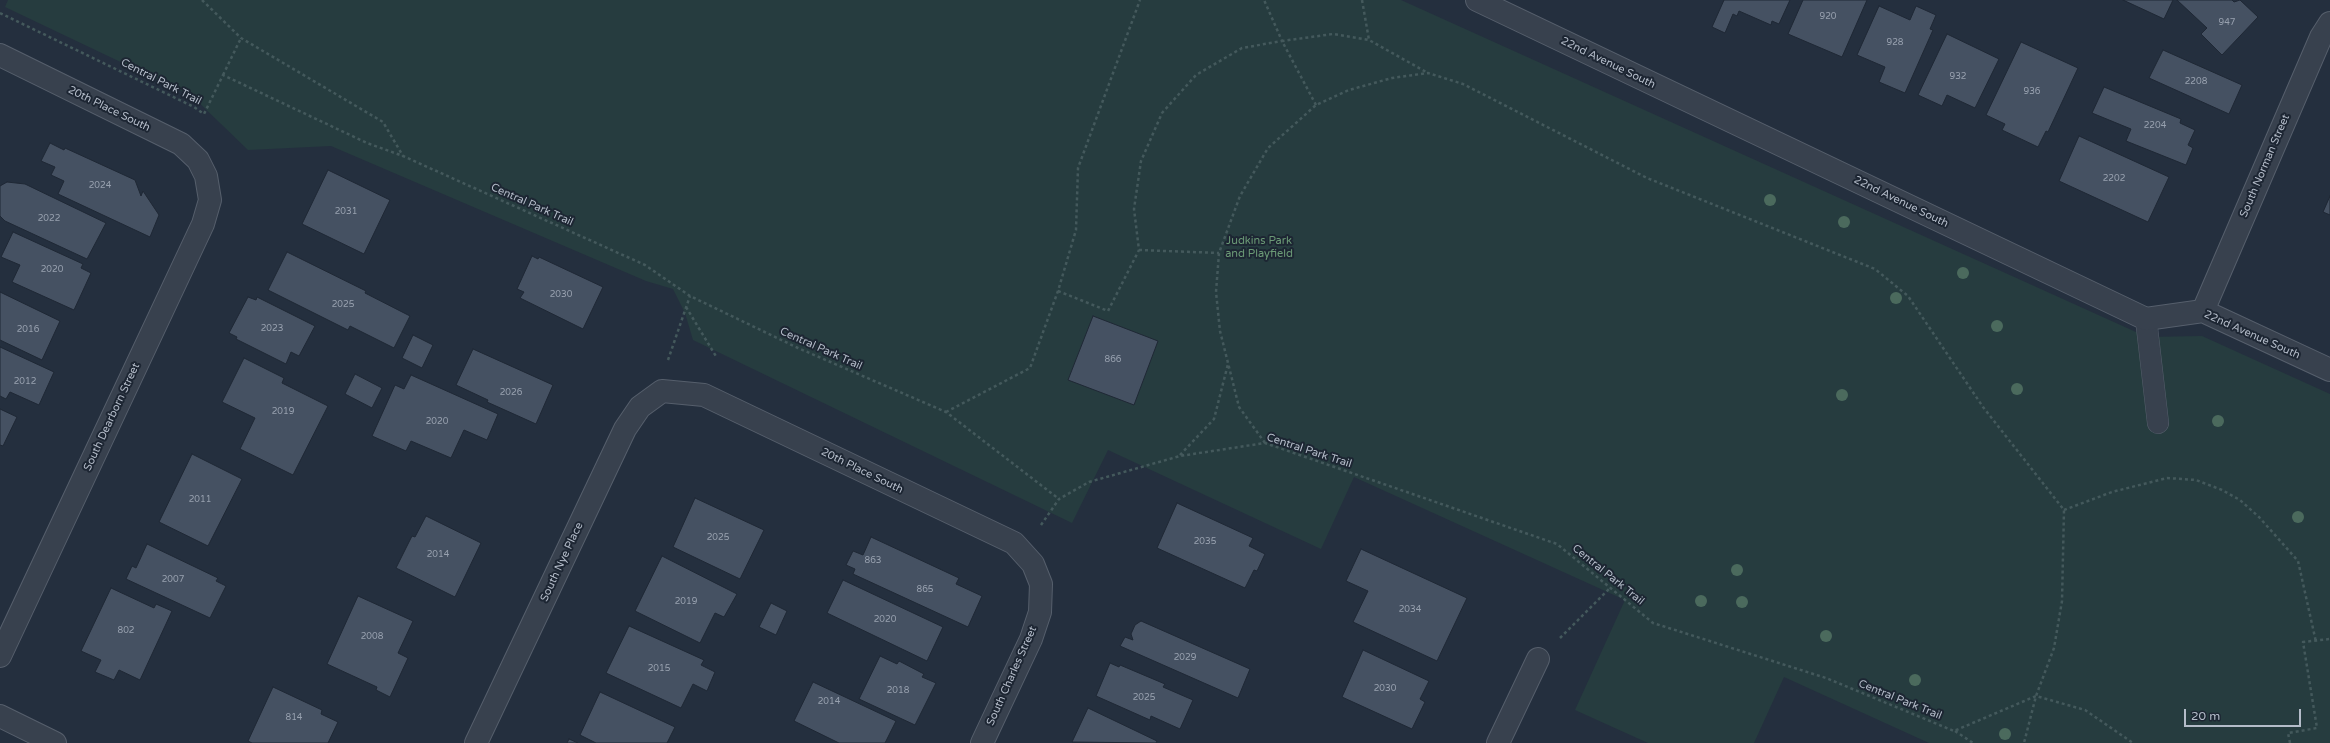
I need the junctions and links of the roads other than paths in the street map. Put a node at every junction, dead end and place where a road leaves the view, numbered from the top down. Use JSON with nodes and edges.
{"nodes":[{"id":1,"x":1477,"y":0,"type":"edge"},
{"id":2,"x":2330,"y":23,"type":"edge"},
{"id":3,"x":0,"y":55,"type":"edge"},
{"id":4,"x":206,"y":176,"type":"joint"},
{"id":5,"x":2203,"y":311,"type":"junction"},
{"id":6,"x":2146,"y":319,"type":"junction"},
{"id":7,"x":2330,"y":370,"type":"edge"},
{"id":8,"x":662,"y":391,"type":"joint"},
{"id":9,"x":2158,"y":423,"type":"dead end"},
{"id":10,"x":1041,"y":584,"type":"joint"},
{"id":11,"x":0,"y":656,"type":"edge"},
{"id":12,"x":1538,"y":659,"type":"dead end"},
{"id":13,"x":0,"y":716,"type":"edge"},
{"id":14,"x":55,"y":743,"type":"edge"},
{"id":15,"x":476,"y":743,"type":"edge"},
{"id":16,"x":982,"y":743,"type":"edge"},
{"id":17,"x":1498,"y":743,"type":"edge"}],
"edges":[{"from":1,"to":6,"type":"street","name":"22nd Avenue South"},
{"from":2,"to":5,"type":"street","name":"South Norman Street"},
{"from":3,"to":4,"type":"street","name":"20th Place South"},
{"from":4,"to":11,"type":"street","name":"South Dearborn Street"},
{"from":5,"to":6,"type":"street","name":"22nd Avenue South"},
{"from":5,"to":7,"type":"street","name":"22nd Avenue South"},
{"from":6,"to":9,"type":"lane"},
{"from":8,"to":10,"type":"street","name":"20th Place South"},
{"from":8,"to":15,"type":"street","name":"South Nye Place"},
{"from":10,"to":16,"type":"street","name":"South Charles Street"},
{"from":12,"to":17,"type":"street"},
{"from":13,"to":14,"type":"street"}]}
